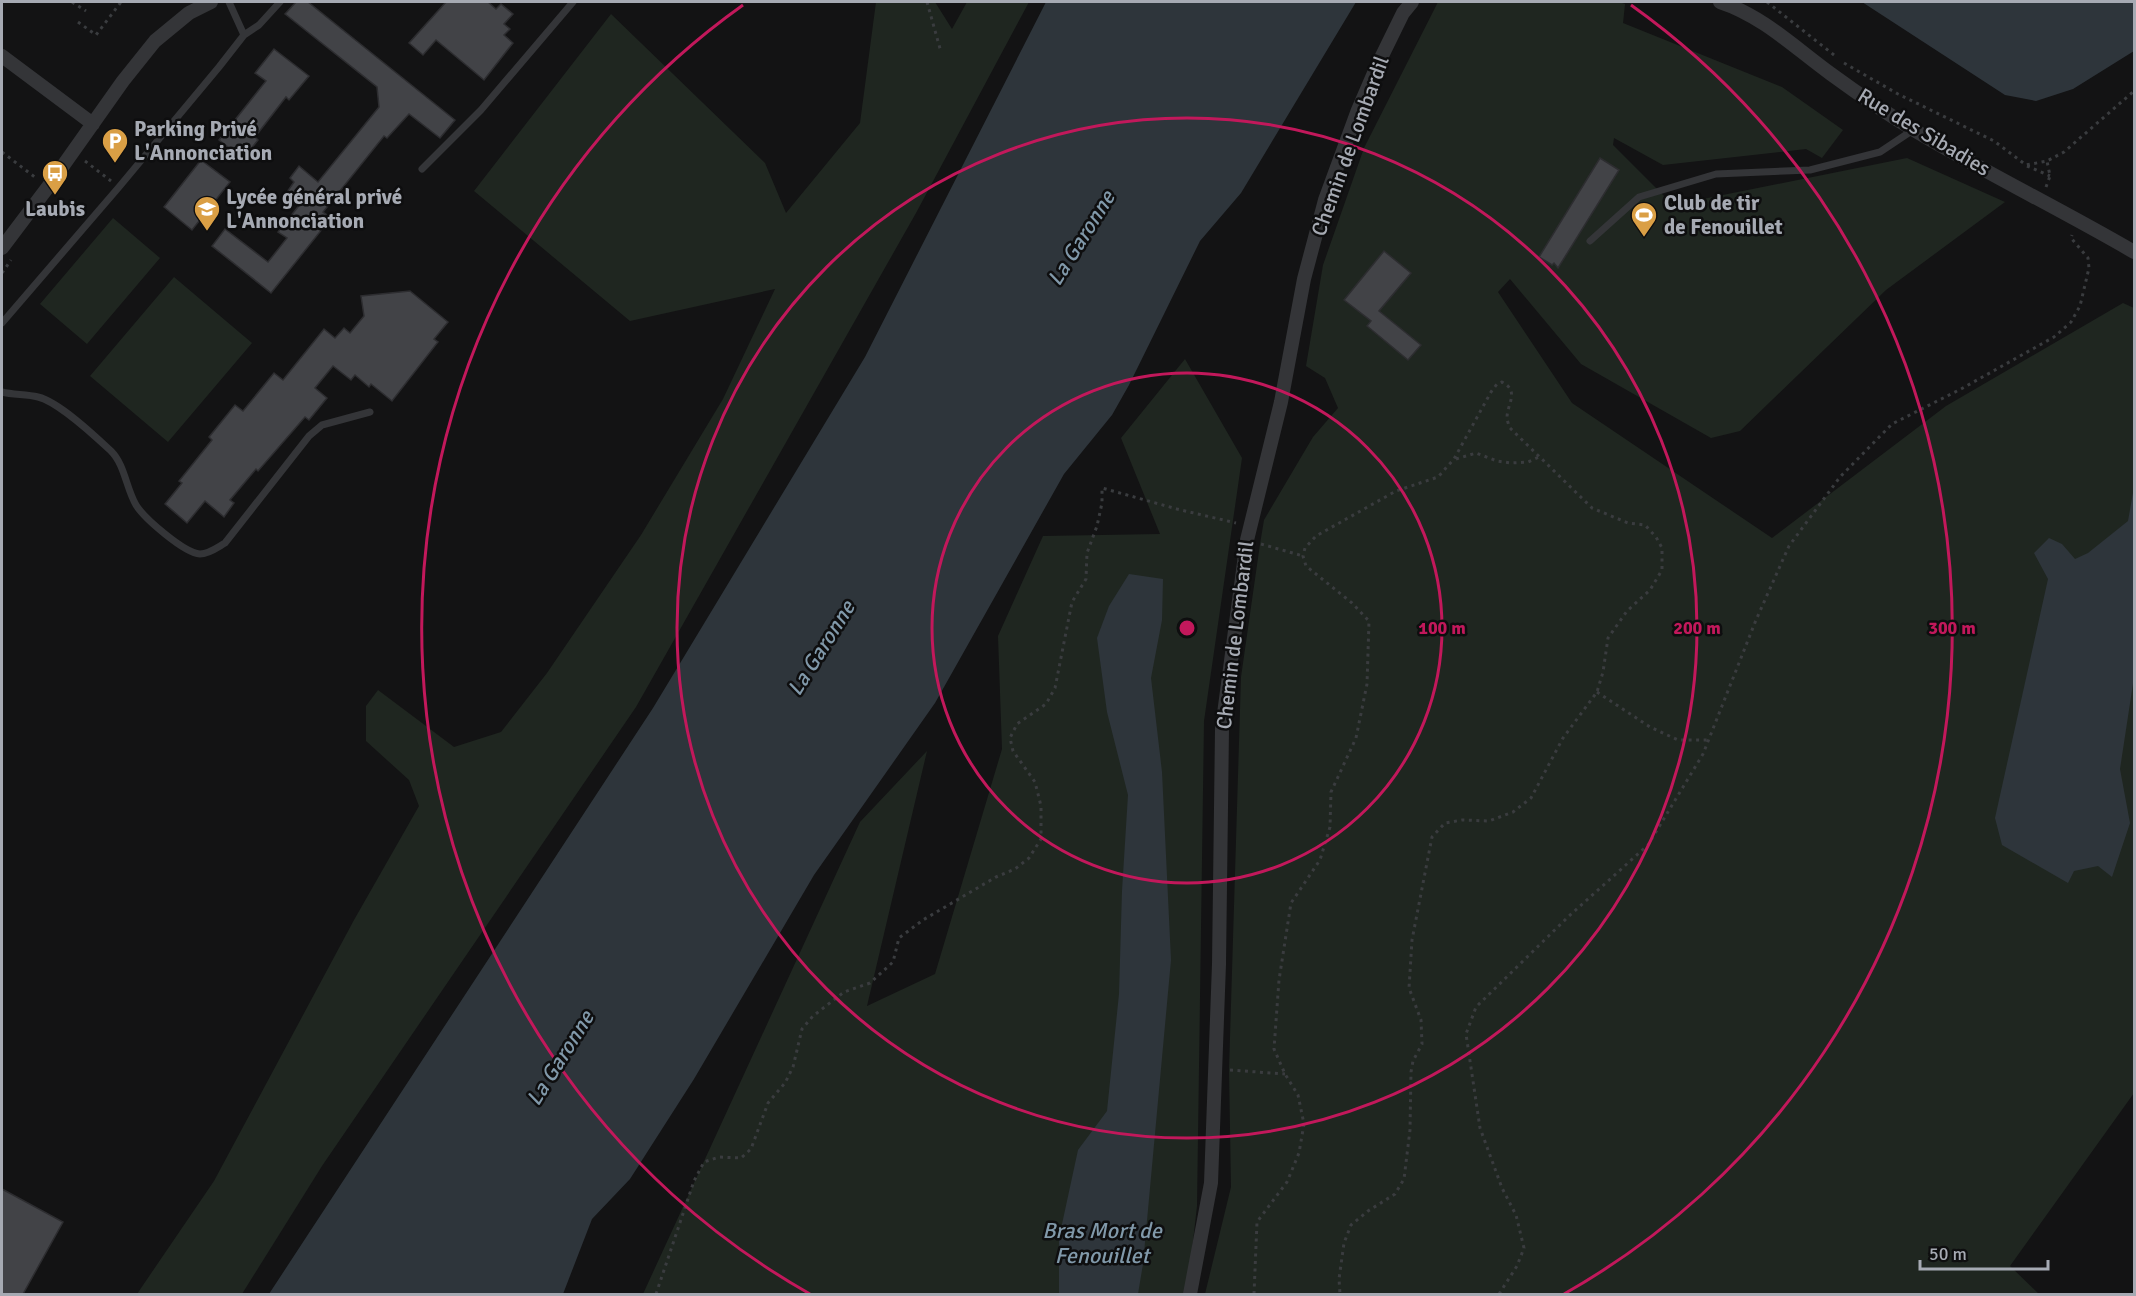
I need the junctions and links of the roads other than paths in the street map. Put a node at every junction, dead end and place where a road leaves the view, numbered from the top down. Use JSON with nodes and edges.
{"nodes":[{"id":1,"x":211,"y":2,"type":"edge"},
{"id":2,"x":229,"y":2,"type":"edge"},
{"id":3,"x":280,"y":2,"type":"edge"},
{"id":4,"x":573,"y":2,"type":"edge"},
{"id":5,"x":1412,"y":2,"type":"edge"},
{"id":6,"x":1720,"y":2,"type":"edge"},
{"id":7,"x":244,"y":35,"type":"junction"},
{"id":8,"x":2,"y":56,"type":"edge"},
{"id":9,"x":93,"y":124,"type":"junction"},
{"id":10,"x":1913,"y":130,"type":"junction"},
{"id":11,"x":422,"y":169,"type":"dead end"},
{"id":12,"x":1590,"y":241,"type":"dead end"},
{"id":13,"x":2,"y":248,"type":"edge"},
{"id":14,"x":2134,"y":252,"type":"edge"},
{"id":15,"x":2,"y":323,"type":"edge"},
{"id":16,"x":2,"y":392,"type":"edge"},
{"id":17,"x":370,"y":411,"type":"dead end"},
{"id":18,"x":1190,"y":1294,"type":"edge"}],
"edges":[{"from":1,"to":9,"type":"street"},
{"from":2,"to":7,"type":"lane"},
{"from":3,"to":7,"type":"lane"},
{"from":4,"to":11,"type":"lane"},
{"from":5,"to":18,"type":"street","name":"Chemin de Lombardil"},
{"from":6,"to":10,"type":"street","name":"Rue des Sibadies"},
{"from":7,"to":15,"type":"lane"},
{"from":8,"to":9,"type":"street"},
{"from":9,"to":13,"type":"street"},
{"from":10,"to":12,"type":"lane"},
{"from":10,"to":14,"type":"street","name":"Rue des Sibadies"},
{"from":16,"to":17,"type":"lane"}]}
